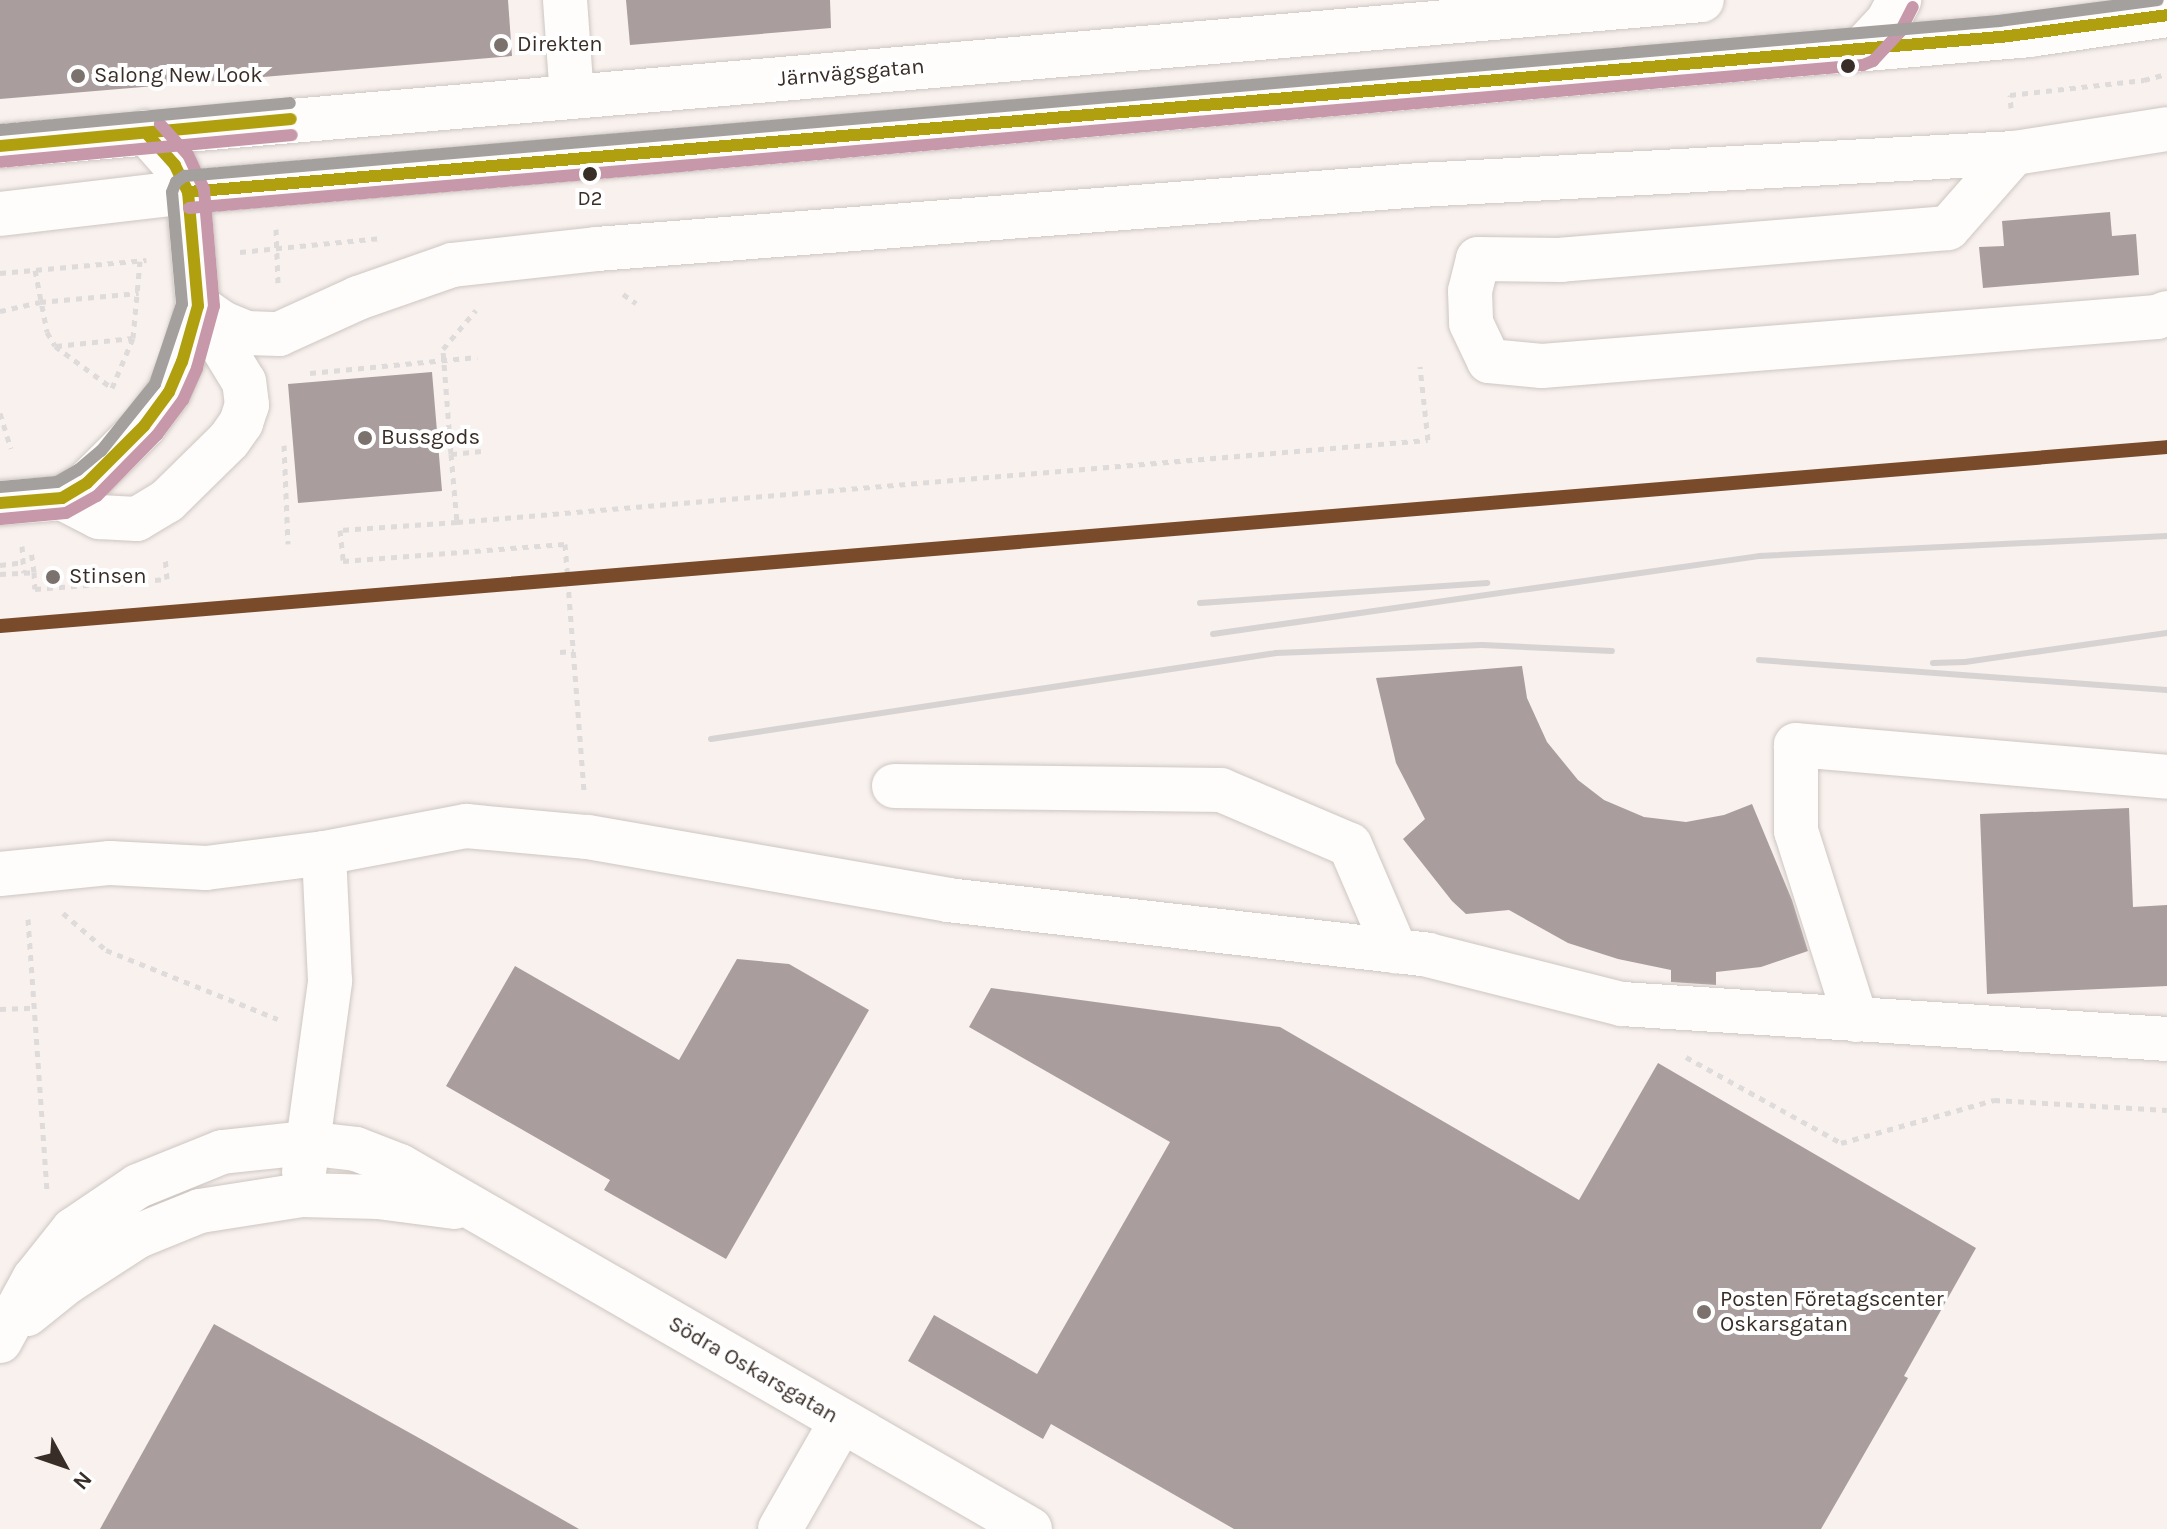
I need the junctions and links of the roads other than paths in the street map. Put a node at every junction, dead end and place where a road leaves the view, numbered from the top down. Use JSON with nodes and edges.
{"nodes":[{"id":1,"x":565,"y":0,"type":"edge"},
{"id":2,"x":1702,"y":0,"type":"edge"},
{"id":3,"x":1899,"y":0,"type":"edge"},
{"id":4,"x":2167,"y":15,"type":"edge"},
{"id":5,"x":1862,"y":49,"type":"junction"},
{"id":6,"x":572,"y":97,"type":"junction"},
{"id":7,"x":2167,"y":129,"type":"edge"},
{"id":8,"x":146,"y":132,"type":"junction"},
{"id":9,"x":0,"y":146,"type":"edge"},
{"id":10,"x":2014,"y":153,"type":"junction"},
{"id":11,"x":188,"y":192,"type":"junction"},
{"id":12,"x":0,"y":214,"type":"edge"},
{"id":13,"x":198,"y":306,"type":"junction"},
{"id":14,"x":2167,"y":313,"type":"edge"},
{"id":15,"x":62,"y":498,"type":"junction"},
{"id":16,"x":0,"y":503,"type":"edge"},
{"id":17,"x":2167,"y":777,"type":"edge"},
{"id":18,"x":894,"y":786,"type":"dead end"},
{"id":19,"x":324,"y":853,"type":"junction"},
{"id":20,"x":0,"y":874,"type":"edge"},
{"id":21,"x":1396,"y":952,"type":"junction"},
{"id":22,"x":1856,"y":1020,"type":"junction"},
{"id":23,"x":2149,"y":1038,"type":"edge"},
{"id":24,"x":305,"y":1143,"type":"junction"},
{"id":25,"x":302,"y":1195,"type":"junction"},
{"id":26,"x":476,"y":1210,"type":"junction"},
{"id":27,"x":3,"y":1336,"type":"edge"},
{"id":28,"x":841,"y":1422,"type":"junction"},
{"id":29,"x":780,"y":1529,"type":"edge"},
{"id":30,"x":1030,"y":1529,"type":"edge"}],
"edges":[{"from":1,"to":6,"type":"main road"},
{"from":2,"to":6,"type":"main road","name":"Järnvägsgatan"},
{"from":3,"to":5,"type":"main road"},
{"from":4,"to":5,"type":"main road"},
{"from":5,"to":11,"type":"main road"},
{"from":6,"to":8,"type":"main road","name":"Järnvägsgatan"},
{"from":7,"to":10,"type":"main road"},
{"from":8,"to":9,"type":"main road","name":"Järnvägsgatan"},
{"from":8,"to":11,"type":"main road"},
{"from":10,"to":13,"type":"main road"},
{"from":10,"to":14,"type":"main road"},
{"from":11,"to":12,"type":"main road"},
{"from":11,"to":13,"type":"main road"},
{"from":13,"to":15,"type":"main road"},
{"from":13,"to":15,"type":"main road"},
{"from":15,"to":16,"type":"main road"},
{"from":17,"to":22,"type":"main road"},
{"from":18,"to":21,"type":"main road"},
{"from":19,"to":20,"type":"main road"},
{"from":19,"to":21,"type":"main road"},
{"from":19,"to":24,"type":"main road"},
{"from":21,"to":22,"type":"main road"},
{"from":22,"to":23,"type":"main road"},
{"from":24,"to":25,"type":"main road"},
{"from":24,"to":26,"type":"main road","name":"Södra Oskarsgatan"},
{"from":24,"to":27,"type":"main road","name":"Södra Oskarsgatan"},
{"from":25,"to":26,"type":"main road","name":"Södra Oskarsgatan"},
{"from":25,"to":27,"type":"main road","name":"Södra Oskarsgatan"},
{"from":26,"to":28,"type":"main road","name":"Södra Oskarsgatan"},
{"from":28,"to":29,"type":"main road"},
{"from":28,"to":30,"type":"main road","name":"Södra Oskarsgatan"}]}
